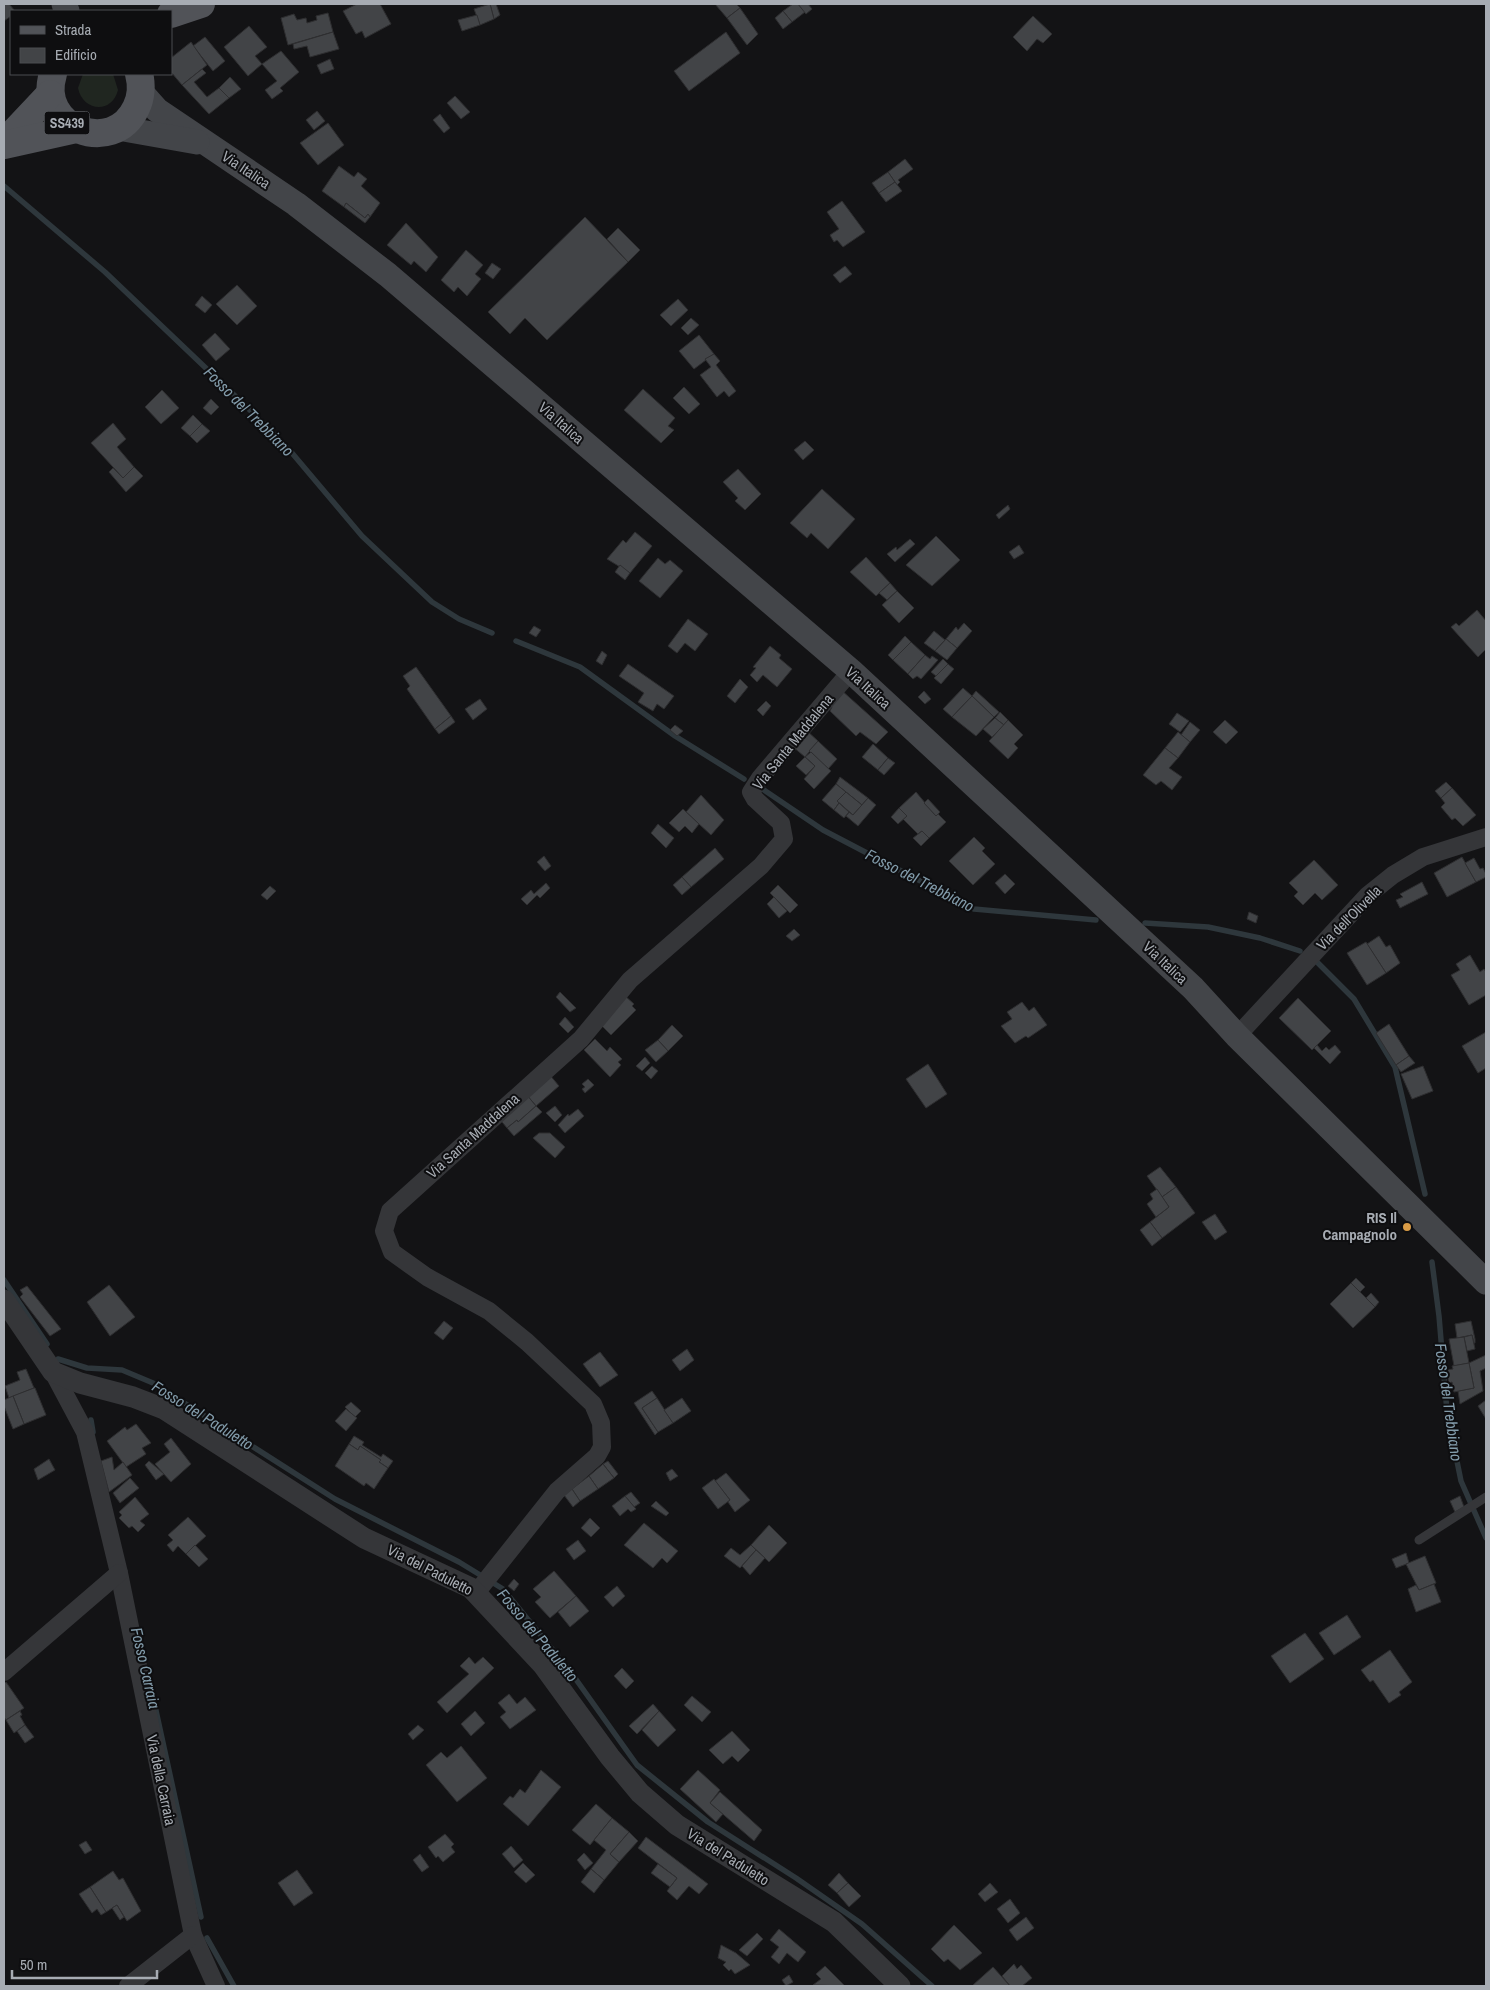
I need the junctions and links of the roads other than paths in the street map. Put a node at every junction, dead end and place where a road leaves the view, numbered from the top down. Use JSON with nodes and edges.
{"nodes":[{"id":1,"x":201,"y":4,"type":"edge"},
{"id":2,"x":172,"y":14,"type":"edge"},
{"id":3,"x":140,"y":79,"type":"edge"},
{"id":4,"x":52,"y":84,"type":"edge"},
{"id":5,"x":118,"y":128,"type":"junction"},
{"id":6,"x":76,"y":129,"type":"junction"},
{"id":7,"x":4,"y":144,"type":"edge"},
{"id":8,"x":206,"y":144,"type":"junction"},
{"id":9,"x":851,"y":671,"type":"junction"},
{"id":10,"x":1486,"y":837,"type":"edge"},
{"id":11,"x":1237,"y":1036,"type":"junction"},
{"id":12,"x":1486,"y":1282,"type":"edge"},
{"id":13,"x":4,"y":1300,"type":"edge"},
{"id":14,"x":53,"y":1372,"type":"junction"},
{"id":15,"x":1486,"y":1496,"type":"edge"},
{"id":16,"x":1419,"y":1540,"type":"dead end"},
{"id":17,"x":119,"y":1573,"type":"junction"},
{"id":18,"x":484,"y":1584,"type":"junction"},
{"id":19,"x":4,"y":1672,"type":"edge"},
{"id":20,"x":194,"y":1935,"type":"junction"},
{"id":21,"x":128,"y":1986,"type":"edge"},
{"id":22,"x":216,"y":1986,"type":"edge"},
{"id":23,"x":900,"y":1986,"type":"edge"}],
"edges":[{"from":1,"to":2,"type":"main road"},
{"from":3,"to":5,"type":"main road"},
{"from":3,"to":8,"type":"main road","name":"Via Italica"},
{"from":4,"to":6,"type":"main road","number":"SS439"},
{"from":4,"to":7,"type":"main road","number":"SS439"},
{"from":5,"to":6,"type":"main road","number":"SS439"},
{"from":5,"to":8,"type":"main road","name":"Via Italica"},
{"from":6,"to":7,"type":"main road","number":"SS439"},
{"from":8,"to":9,"type":"main road","name":"Via Italica"},
{"from":9,"to":11,"type":"main road","name":"Via Italica"},
{"from":9,"to":18,"type":"street","name":"Via Santa Maddalena"},
{"from":10,"to":11,"type":"street","name":"Via dell'Olivella"},
{"from":11,"to":12,"type":"main road","name":"Via Italica"},
{"from":13,"to":14,"type":"street"},
{"from":14,"to":17,"type":"street","name":"Via della Carraia"},
{"from":14,"to":18,"type":"street","name":"Via del Paduletto"},
{"from":15,"to":16,"type":"lane"},
{"from":17,"to":19,"type":"street"},
{"from":17,"to":20,"type":"street","name":"Via della Carraia"},
{"from":18,"to":23,"type":"street","name":"Via del Paduletto"},
{"from":20,"to":21,"type":"street"},
{"from":20,"to":22,"type":"street","name":"Via della Carraia"}]}
